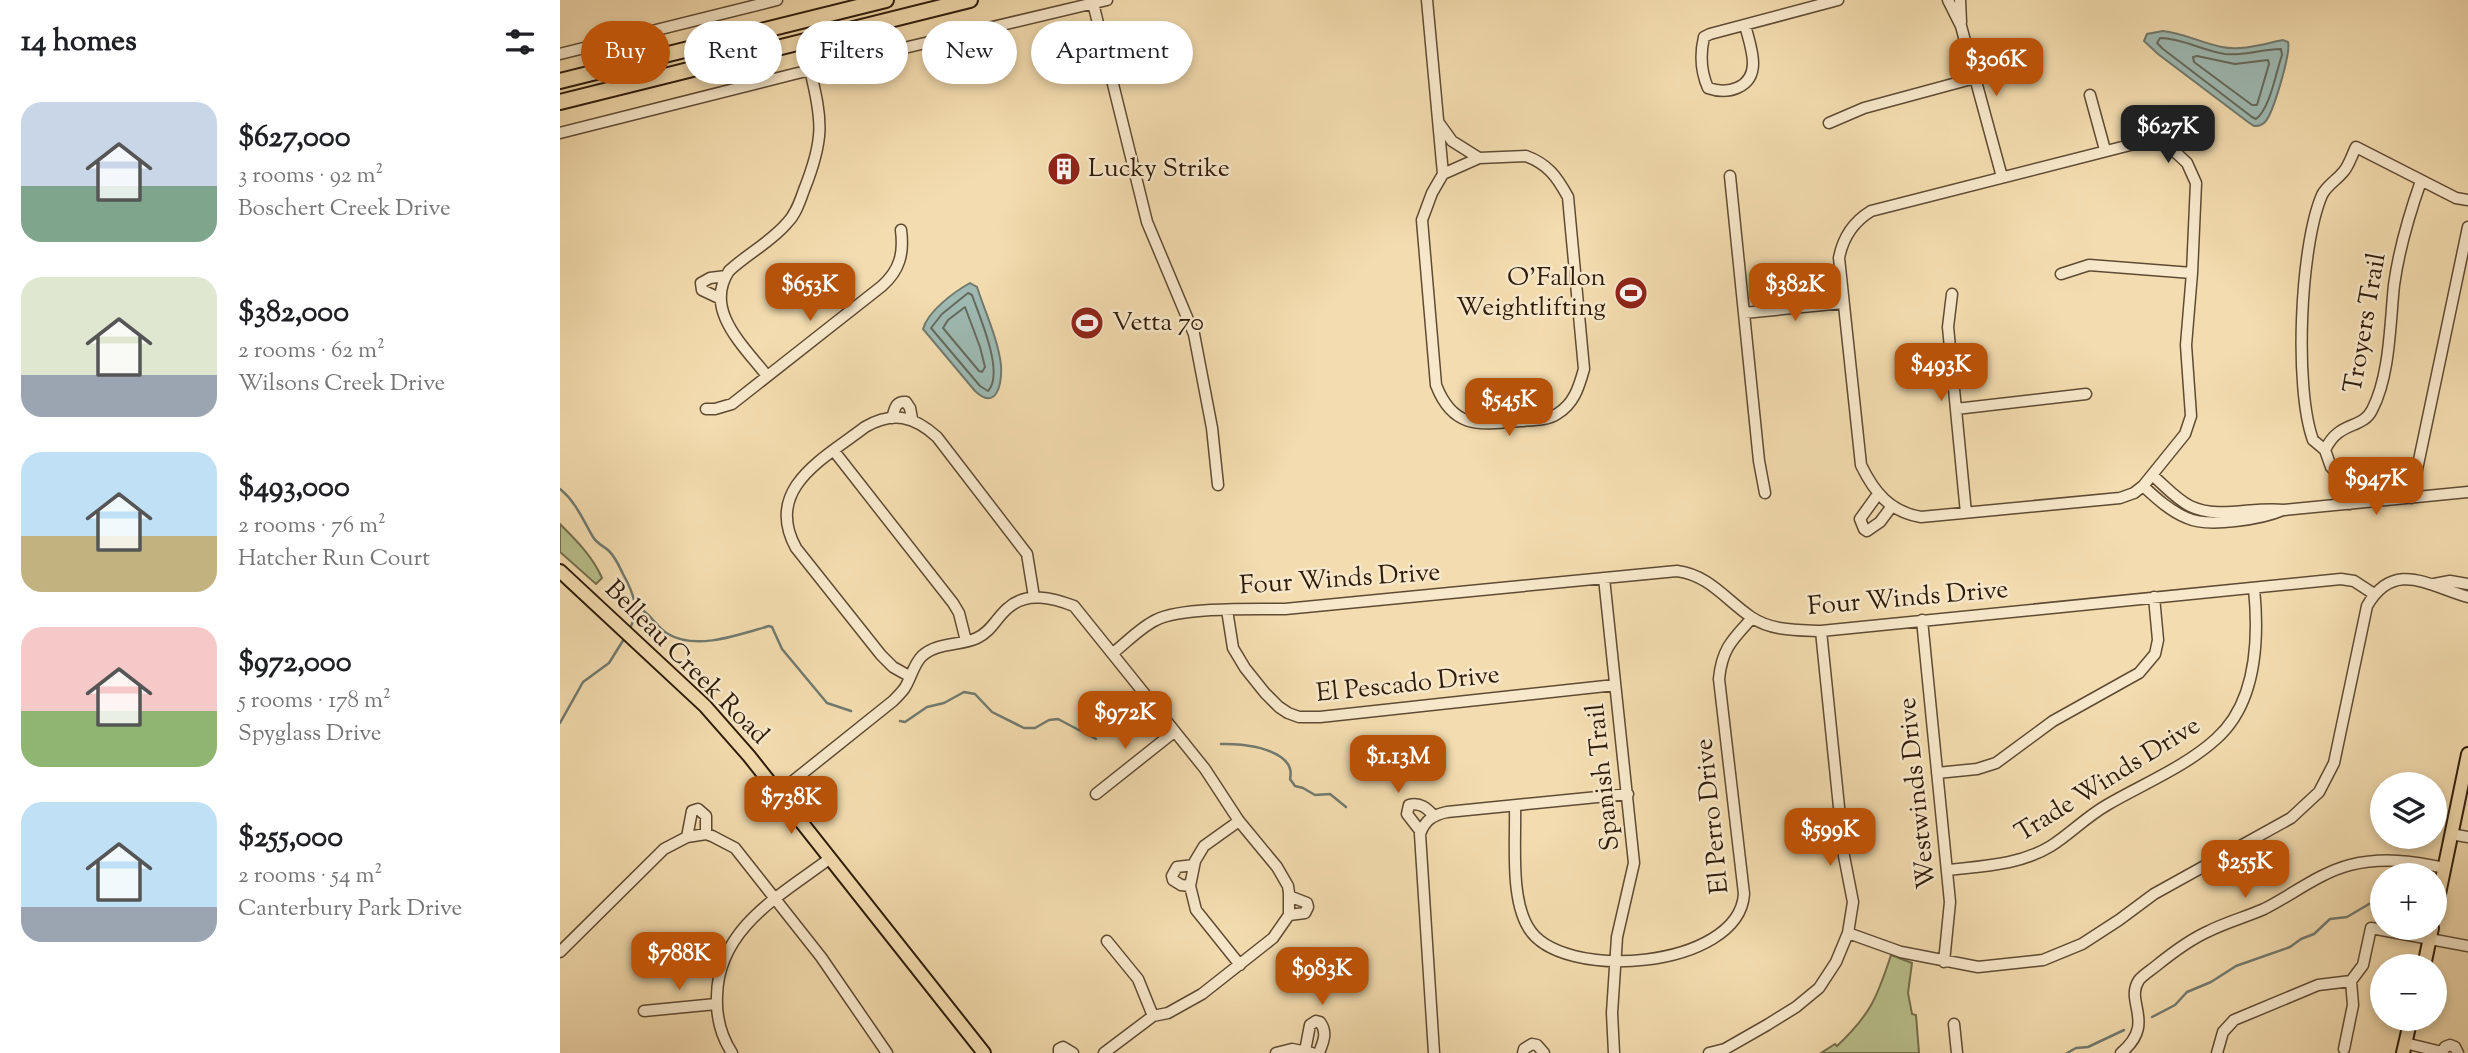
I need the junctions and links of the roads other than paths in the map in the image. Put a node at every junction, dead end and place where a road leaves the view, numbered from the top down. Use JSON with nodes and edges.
{"nodes":[{"id":1,"x":777,"y":0,"type":"edge"},
{"id":2,"x":886,"y":0,"type":"edge"},
{"id":3,"x":970,"y":0,"type":"edge"},
{"id":4,"x":1107,"y":0,"type":"edge"},
{"id":5,"x":1427,"y":0,"type":"edge"},
{"id":6,"x":1838,"y":0,"type":"edge"},
{"id":7,"x":1948,"y":0,"type":"edge"},
{"id":8,"x":1960,"y":0,"type":"edge"},
{"id":9,"x":1093,"y":3,"type":"junction"},
{"id":10,"x":1745,"y":25,"type":"junction"},
{"id":11,"x":1961,"y":26,"type":"junction"},
{"id":12,"x":908,"y":47,"type":"edge"},
{"id":13,"x":560,"y":54,"type":"edge"},
{"id":14,"x":796,"y":74,"type":"edge"},
{"id":15,"x":1975,"y":78,"type":"junction"},
{"id":16,"x":560,"y":81,"type":"edge"},
{"id":17,"x":813,"y":84,"type":"edge"},
{"id":18,"x":2090,"y":95,"type":"dead end"},
{"id":19,"x":560,"y":102,"type":"edge"},
{"id":20,"x":1439,"y":123,"type":"junction"},
{"id":21,"x":1829,"y":123,"type":"dead end"},
{"id":22,"x":560,"y":133,"type":"edge"},
{"id":23,"x":2105,"y":150,"type":"junction"},
{"id":24,"x":1479,"y":158,"type":"junction"},
{"id":25,"x":1443,"y":174,"type":"junction"},
{"id":26,"x":1730,"y":176,"type":"dead end"},
{"id":27,"x":2002,"y":177,"type":"junction"},
{"id":28,"x":2420,"y":181,"type":"junction"},
{"id":29,"x":2468,"y":200,"type":"edge"},
{"id":30,"x":2468,"y":227,"type":"edge"},
{"id":31,"x":901,"y":230,"type":"dead end"},
{"id":32,"x":2192,"y":273,"type":"junction"},
{"id":33,"x":2061,"y":274,"type":"dead end"},
{"id":34,"x":726,"y":276,"type":"junction"},
{"id":35,"x":1952,"y":294,"type":"dead end"},
{"id":36,"x":719,"y":298,"type":"junction"},
{"id":37,"x":1843,"y":303,"type":"junction"},
{"id":38,"x":1744,"y":313,"type":"junction"},
{"id":39,"x":767,"y":376,"type":"junction"},
{"id":40,"x":2086,"y":394,"type":"dead end"},
{"id":41,"x":706,"y":409,"type":"dead end"},
{"id":42,"x":1956,"y":409,"type":"junction"},
{"id":43,"x":892,"y":418,"type":"junction"},
{"id":44,"x":912,"y":419,"type":"junction"},
{"id":45,"x":2325,"y":450,"type":"junction"},
{"id":46,"x":834,"y":451,"type":"junction"},
{"id":47,"x":2152,"y":475,"type":"junction"},
{"id":48,"x":1218,"y":485,"type":"dead end"},
{"id":49,"x":2143,"y":486,"type":"junction"},
{"id":50,"x":2468,"y":492,"type":"edge"},
{"id":51,"x":1765,"y":493,"type":"dead end"},
{"id":52,"x":1878,"y":494,"type":"junction"},
{"id":53,"x":2411,"y":499,"type":"junction"},
{"id":54,"x":2350,"y":504,"type":"junction"},
{"id":55,"x":1892,"y":506,"type":"junction"},
{"id":56,"x":2284,"y":510,"type":"junction"},
{"id":57,"x":1966,"y":513,"type":"junction"},
{"id":58,"x":560,"y":571,"type":"edge"},
{"id":59,"x":1604,"y":579,"type":"junction"},
{"id":60,"x":2433,"y":584,"type":"junction"},
{"id":61,"x":2468,"y":584,"type":"edge"},
{"id":62,"x":2254,"y":588,"type":"junction"},
{"id":63,"x":2374,"y":594,"type":"junction"},
{"id":64,"x":1034,"y":597,"type":"junction"},
{"id":65,"x":2154,"y":597,"type":"junction"},
{"id":66,"x":2468,"y":597,"type":"edge"},
{"id":67,"x":1227,"y":610,"type":"junction"},
{"id":68,"x":1752,"y":618,"type":"junction"},
{"id":69,"x":1922,"y":620,"type":"junction"},
{"id":70,"x":1821,"y":631,"type":"junction"},
{"id":71,"x":966,"y":641,"type":"junction"},
{"id":72,"x":1113,"y":653,"type":"junction"},
{"id":73,"x":909,"y":677,"type":"junction"},
{"id":74,"x":1615,"y":685,"type":"junction"},
{"id":75,"x":1174,"y":732,"type":"junction"},
{"id":76,"x":2468,"y":754,"type":"edge"},
{"id":77,"x":1937,"y":774,"type":"junction"},
{"id":78,"x":778,"y":793,"type":"junction"},
{"id":79,"x":1096,"y":794,"type":"dead end"},
{"id":80,"x":1628,"y":794,"type":"junction"},
{"id":81,"x":1515,"y":806,"type":"junction"},
{"id":82,"x":1434,"y":816,"type":"junction"},
{"id":83,"x":1239,"y":821,"type":"junction"},
{"id":84,"x":1421,"y":832,"type":"junction"},
{"id":85,"x":706,"y":834,"type":"junction"},
{"id":86,"x":2451,"y":834,"type":"junction"},
{"id":87,"x":687,"y":837,"type":"junction"},
{"id":88,"x":2468,"y":837,"type":"edge"},
{"id":89,"x":829,"y":859,"type":"junction"},
{"id":90,"x":2421,"y":863,"type":"edge"},
{"id":91,"x":2446,"y":863,"type":"edge"},
{"id":92,"x":1194,"y":865,"type":"junction"},
{"id":93,"x":1948,"y":870,"type":"junction"},
{"id":94,"x":1190,"y":886,"type":"junction"},
{"id":95,"x":1289,"y":896,"type":"junction"},
{"id":96,"x":775,"y":899,"type":"junction"},
{"id":97,"x":1289,"y":915,"type":"junction"},
{"id":98,"x":1848,"y":933,"type":"junction"},
{"id":99,"x":2370,"y":933,"type":"edge"},
{"id":100,"x":2447,"y":939,"type":"edge"},
{"id":101,"x":1107,"y":941,"type":"dead end"},
{"id":102,"x":2468,"y":946,"type":"edge"},
{"id":103,"x":560,"y":952,"type":"edge"},
{"id":104,"x":1615,"y":961,"type":"junction"},
{"id":105,"x":1944,"y":962,"type":"junction"},
{"id":106,"x":1241,"y":965,"type":"junction"},
{"id":107,"x":2351,"y":981,"type":"junction"},
{"id":108,"x":716,"y":1004,"type":"junction"},
{"id":109,"x":644,"y":1011,"type":"dead end"},
{"id":110,"x":1153,"y":1016,"type":"junction"},
{"id":111,"x":1954,"y":1024,"type":"dead end"},
{"id":112,"x":2404,"y":1048,"type":"edge"},
{"id":113,"x":2344,"y":1049,"type":"dead end"},
{"id":114,"x":1725,"y":1051,"type":"edge"},
{"id":115,"x":1308,"y":1052,"type":"edge"},
{"id":116,"x":2442,"y":1052,"type":"edge"},
{"id":117,"x":733,"y":1053,"type":"edge"},
{"id":118,"x":887,"y":1053,"type":"edge"},
{"id":119,"x":984,"y":1053,"type":"edge"},
{"id":120,"x":1059,"y":1053,"type":"edge"},
{"id":121,"x":1073,"y":1053,"type":"edge"},
{"id":122,"x":1104,"y":1053,"type":"edge"},
{"id":123,"x":1276,"y":1053,"type":"edge"},
{"id":124,"x":1319,"y":1053,"type":"edge"},
{"id":125,"x":1434,"y":1053,"type":"edge"},
{"id":126,"x":1523,"y":1053,"type":"edge"},
{"id":127,"x":1544,"y":1053,"type":"edge"},
{"id":128,"x":1614,"y":1053,"type":"edge"},
{"id":129,"x":1709,"y":1053,"type":"edge"},
{"id":130,"x":1957,"y":1053,"type":"edge"},
{"id":131,"x":2121,"y":1053,"type":"edge"},
{"id":132,"x":2217,"y":1053,"type":"edge"},
{"id":133,"x":2458,"y":1053,"type":"edge"}],
"edges":[{"from":1,"to":13,"type":"street"},
{"from":2,"to":16,"type":"highway"},
{"from":3,"to":19,"type":"highway"},
{"from":4,"to":9,"type":"street"},
{"from":5,"to":20,"type":"street"},
{"from":6,"to":10,"type":"street"},
{"from":7,"to":11,"type":"street"},
{"from":8,"to":11,"type":"street"},
{"from":9,"to":12,"type":"street"},
{"from":9,"to":48,"type":"street"},
{"from":10,"to":10,"type":"street"},
{"from":11,"to":15,"type":"street"},
{"from":14,"to":22,"type":"street"},
{"from":15,"to":21,"type":"street"},
{"from":15,"to":27,"type":"street"},
{"from":17,"to":34,"type":"street"},
{"from":18,"to":23,"type":"street"},
{"from":20,"to":24,"type":"street"},
{"from":20,"to":25,"type":"street"},
{"from":23,"to":27,"type":"street"},
{"from":23,"to":32,"type":"street"},
{"from":24,"to":25,"type":"street"},
{"from":24,"to":25,"type":"street"},
{"from":26,"to":38,"type":"street"},
{"from":27,"to":37,"type":"street"},
{"from":28,"to":29,"type":"street"},
{"from":28,"to":45,"type":"street","name":"Troyers Trail"},
{"from":28,"to":45,"type":"street"},
{"from":30,"to":53,"type":"street"},
{"from":31,"to":39,"type":"street"},
{"from":32,"to":33,"type":"street"},
{"from":32,"to":47,"type":"street"},
{"from":34,"to":36,"type":"street"},
{"from":34,"to":36,"type":"street"},
{"from":35,"to":42,"type":"street"},
{"from":36,"to":39,"type":"street"},
{"from":37,"to":38,"type":"street"},
{"from":37,"to":52,"type":"street"},
{"from":38,"to":51,"type":"street"},
{"from":39,"to":41,"type":"street"},
{"from":40,"to":42,"type":"street"},
{"from":42,"to":57,"type":"street"},
{"from":43,"to":44,"type":"street"},
{"from":43,"to":44,"type":"street"},
{"from":43,"to":46,"type":"street"},
{"from":44,"to":64,"type":"street"},
{"from":45,"to":54,"type":"street"},
{"from":46,"to":71,"type":"street"},
{"from":46,"to":73,"type":"street"},
{"from":47,"to":49,"type":"street"},
{"from":47,"to":56,"type":"street"},
{"from":49,"to":56,"type":"street"},
{"from":49,"to":57,"type":"street"},
{"from":50,"to":53,"type":"street"},
{"from":52,"to":55,"type":"street"},
{"from":52,"to":55,"type":"street"},
{"from":53,"to":54,"type":"street"},
{"from":54,"to":56,"type":"street"},
{"from":55,"to":57,"type":"street"},
{"from":58,"to":78,"type":"main road","name":"Belleau Creek Road"},
{"from":59,"to":67,"type":"street","name":"Four Winds Drive"},
{"from":59,"to":68,"type":"street","name":"Four Winds Drive"},
{"from":59,"to":74,"type":"street","name":"Spanish Trail"},
{"from":60,"to":61,"type":"street"},
{"from":60,"to":63,"type":"street"},
{"from":60,"to":66,"type":"street"},
{"from":62,"to":63,"type":"street","name":"Four Winds Drive"},
{"from":62,"to":65,"type":"street","name":"Four Winds Drive"},
{"from":62,"to":93,"type":"street","name":"Trade Winds Drive"},
{"from":63,"to":105,"type":"street"},
{"from":64,"to":71,"type":"street"},
{"from":64,"to":72,"type":"street"},
{"from":65,"to":69,"type":"street","name":"Four Winds Drive"},
{"from":65,"to":77,"type":"street"},
{"from":67,"to":72,"type":"street","name":"Four Winds Drive"},
{"from":67,"to":74,"type":"street","name":"El Pescado Drive"},
{"from":68,"to":70,"type":"street","name":"Four Winds Drive"},
{"from":68,"to":104,"type":"street","name":"El Perro Drive"},
{"from":69,"to":70,"type":"street","name":"Four Winds Drive"},
{"from":69,"to":77,"type":"street","name":"Westwinds Drive"},
{"from":70,"to":98,"type":"street"},
{"from":71,"to":73,"type":"street"},
{"from":72,"to":75,"type":"street"},
{"from":73,"to":78,"type":"street"},
{"from":74,"to":80,"type":"street","name":"Spanish Trail"},
{"from":75,"to":79,"type":"street"},
{"from":75,"to":83,"type":"street"},
{"from":76,"to":86,"type":"main road"},
{"from":77,"to":93,"type":"street","name":"Westwinds Drive"},
{"from":78,"to":89,"type":"main road","name":"Belleau Creek Road"},
{"from":80,"to":81,"type":"street"},
{"from":80,"to":104,"type":"street","name":"Spanish Trail"},
{"from":81,"to":82,"type":"street"},
{"from":81,"to":104,"type":"street","name":"El Perro Drive"},
{"from":82,"to":84,"type":"street"},
{"from":82,"to":84,"type":"street"},
{"from":83,"to":92,"type":"street"},
{"from":83,"to":95,"type":"street"},
{"from":84,"to":125,"type":"street"},
{"from":85,"to":87,"type":"street"},
{"from":85,"to":87,"type":"street"},
{"from":85,"to":96,"type":"street"},
{"from":86,"to":88,"type":"street"},
{"from":86,"to":91,"type":"main road"},
{"from":87,"to":103,"type":"street"},
{"from":89,"to":96,"type":"street"},
{"from":89,"to":119,"type":"main road","name":"Belleau Creek Road"},
{"from":90,"to":131,"type":"street"},
{"from":92,"to":94,"type":"street"},
{"from":92,"to":94,"type":"street"},
{"from":93,"to":105,"type":"street","name":"Westwinds Drive"},
{"from":94,"to":106,"type":"street"},
{"from":95,"to":97,"type":"street"},
{"from":95,"to":97,"type":"street"},
{"from":96,"to":108,"type":"street"},
{"from":96,"to":118,"type":"street"},
{"from":97,"to":106,"type":"street"},
{"from":98,"to":105,"type":"street"},
{"from":98,"to":114,"type":"street"},
{"from":99,"to":107,"type":"street"},
{"from":100,"to":102,"type":"street"},
{"from":101,"to":110,"type":"street"},
{"from":104,"to":128,"type":"street","name":"Spanish Trail"},
{"from":106,"to":110,"type":"street"},
{"from":107,"to":113,"type":"street"},
{"from":107,"to":132,"type":"street"},
{"from":108,"to":109,"type":"street"},
{"from":108,"to":117,"type":"street"},
{"from":110,"to":122,"type":"street"},
{"from":111,"to":130,"type":"street"},
{"from":112,"to":116,"type":"street"},
{"from":114,"to":129,"type":"street"},
{"from":115,"to":123,"type":"street"},
{"from":115,"to":124,"type":"street"},
{"from":116,"to":133,"type":"street"},
{"from":120,"to":121,"type":"street"},
{"from":126,"to":127,"type":"street"}]}
